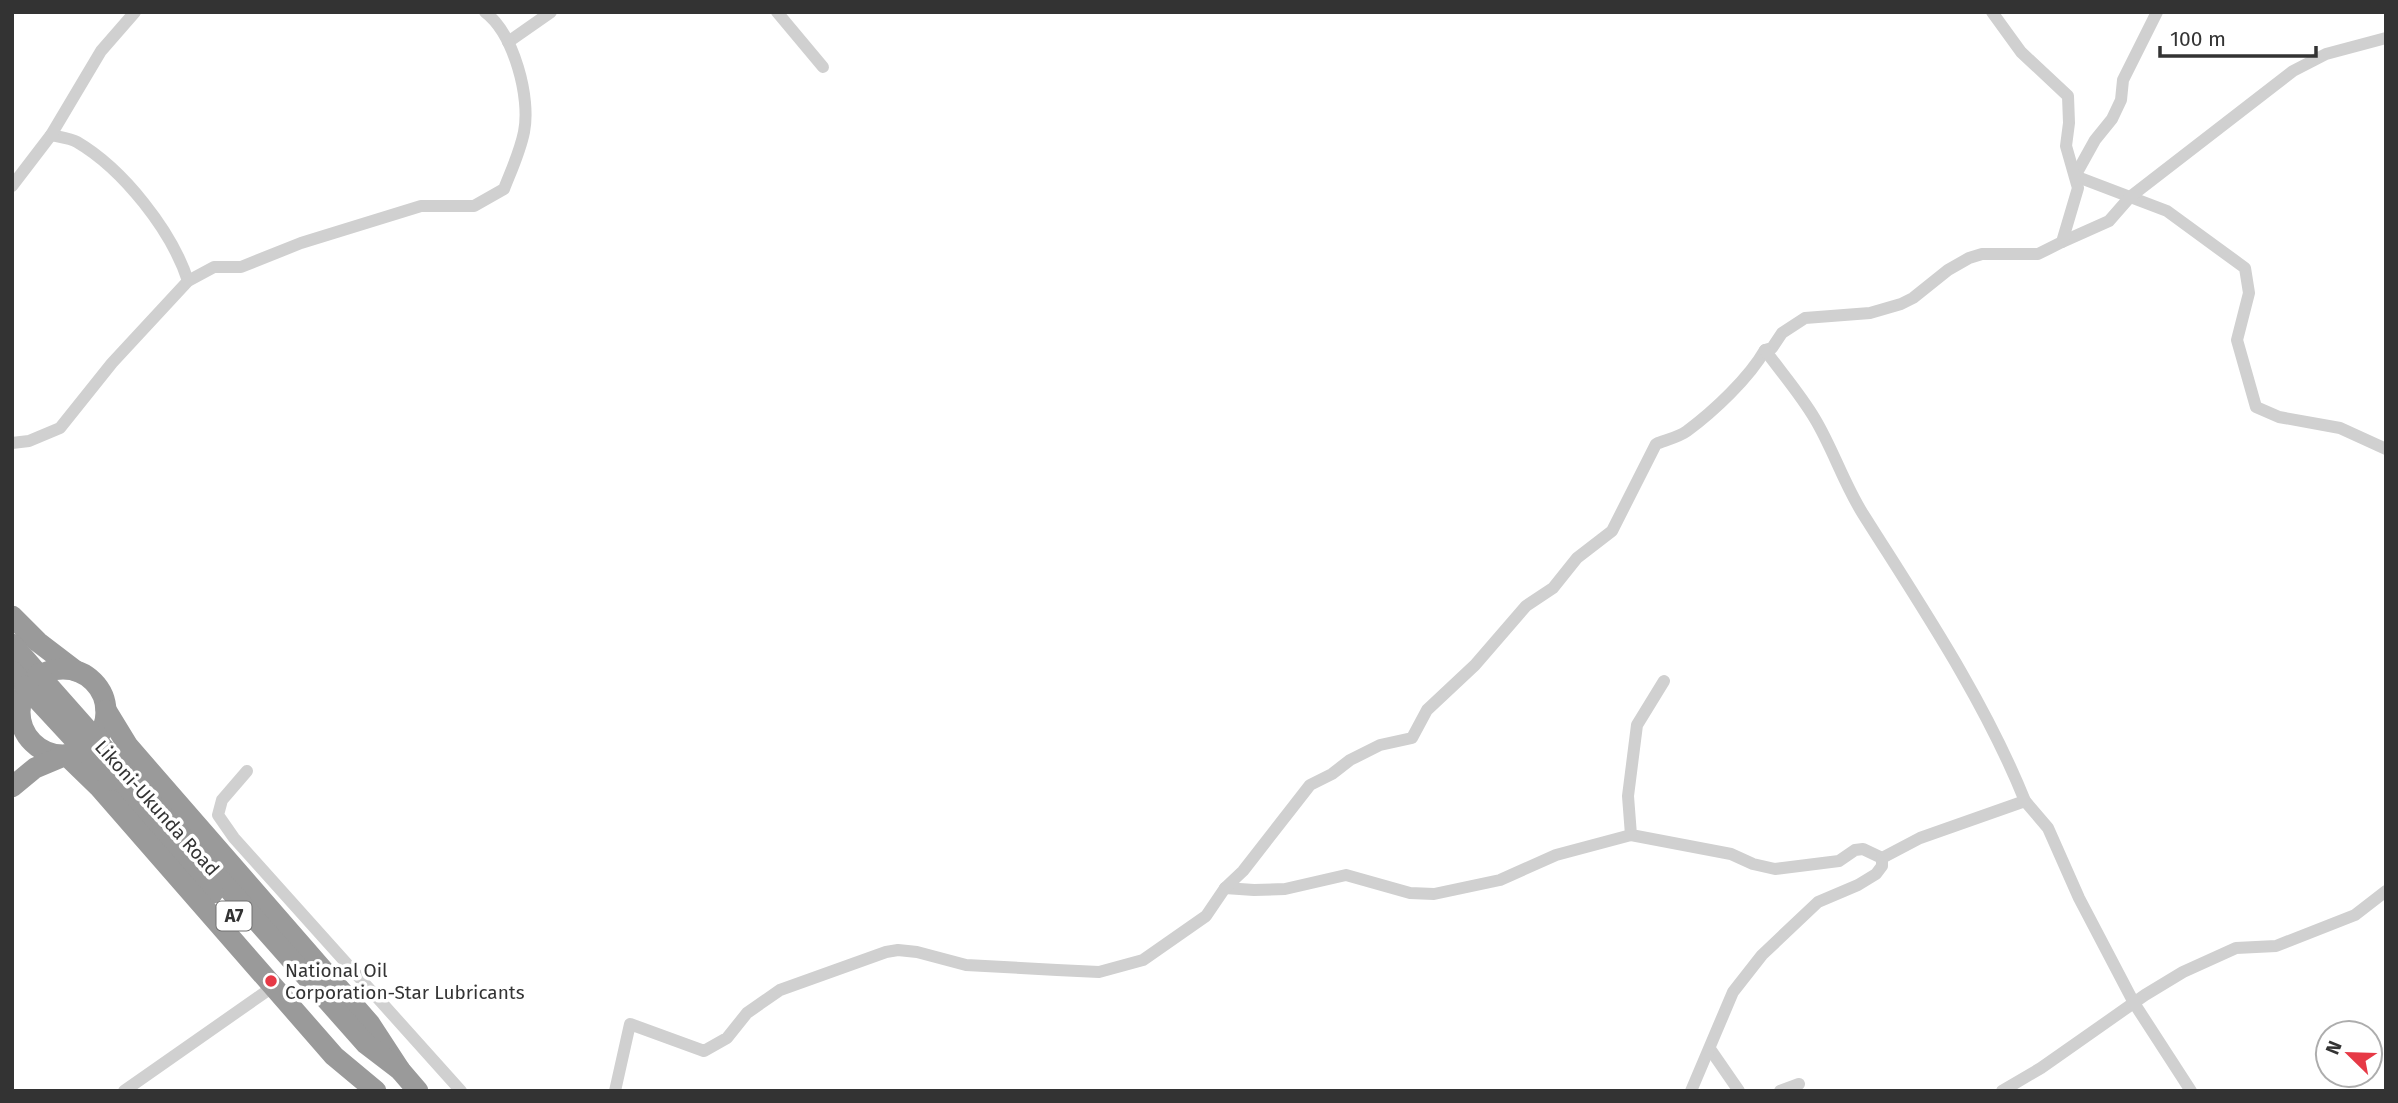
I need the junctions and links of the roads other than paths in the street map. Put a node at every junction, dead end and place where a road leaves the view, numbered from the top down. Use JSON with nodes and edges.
{"nodes":[{"id":1,"x":135,"y":12,"type":"edge"},
{"id":2,"x":485,"y":12,"type":"edge"},
{"id":3,"x":551,"y":12,"type":"edge"},
{"id":4,"x":777,"y":12,"type":"edge"},
{"id":5,"x":1992,"y":12,"type":"edge"},
{"id":6,"x":2157,"y":12,"type":"edge"},
{"id":7,"x":2386,"y":38,"type":"edge"},
{"id":8,"x":508,"y":42,"type":"junction"},
{"id":9,"x":823,"y":68,"type":"dead end"},
{"id":10,"x":51,"y":135,"type":"junction"},
{"id":11,"x":2075,"y":176,"type":"junction"},
{"id":12,"x":12,"y":186,"type":"edge"},
{"id":13,"x":2130,"y":197,"type":"junction"},
{"id":14,"x":2062,"y":242,"type":"junction"},
{"id":15,"x":188,"y":281,"type":"junction"},
{"id":16,"x":1765,"y":350,"type":"junction"},
{"id":17,"x":12,"y":443,"type":"edge"},
{"id":18,"x":2386,"y":450,"type":"edge"},
{"id":19,"x":12,"y":616,"type":"edge"},
{"id":20,"x":12,"y":644,"type":"edge"},
{"id":21,"x":12,"y":671,"type":"edge"},
{"id":22,"x":76,"y":671,"type":"junction"},
{"id":23,"x":1664,"y":681,"type":"dead end"},
{"id":24,"x":15,"y":706,"type":"edge"},
{"id":25,"x":106,"y":710,"type":"junction"},
{"id":26,"x":66,"y":755,"type":"junction"},
{"id":27,"x":247,"y":771,"type":"dead end"},
{"id":28,"x":12,"y":787,"type":"edge"},
{"id":29,"x":2025,"y":801,"type":"junction"},
{"id":30,"x":1632,"y":835,"type":"junction"},
{"id":31,"x":1882,"y":858,"type":"junction"},
{"id":32,"x":1225,"y":888,"type":"junction"},
{"id":33,"x":2386,"y":891,"type":"edge"},
{"id":34,"x":274,"y":986,"type":"junction"},
{"id":35,"x":2134,"y":1003,"type":"junction"},
{"id":36,"x":361,"y":1048,"type":"junction"},
{"id":37,"x":1710,"y":1049,"type":"junction"},
{"id":38,"x":400,"y":1070,"type":"junction"},
{"id":39,"x":1799,"y":1084,"type":"dead end"},
{"id":40,"x":124,"y":1091,"type":"edge"},
{"id":41,"x":376,"y":1091,"type":"edge"},
{"id":42,"x":418,"y":1091,"type":"edge"},
{"id":43,"x":461,"y":1091,"type":"edge"},
{"id":44,"x":615,"y":1091,"type":"edge"},
{"id":45,"x":1691,"y":1091,"type":"edge"},
{"id":46,"x":1739,"y":1091,"type":"edge"},
{"id":47,"x":1780,"y":1091,"type":"edge"},
{"id":48,"x":2002,"y":1091,"type":"edge"},
{"id":49,"x":2191,"y":1091,"type":"edge"}],
"edges":[{"from":1,"to":10,"type":"street"},
{"from":2,"to":8,"type":"street"},
{"from":3,"to":8,"type":"street"},
{"from":4,"to":9,"type":"street"},
{"from":5,"to":11,"type":"street"},
{"from":6,"to":11,"type":"street"},
{"from":7,"to":13,"type":"street"},
{"from":8,"to":15,"type":"street"},
{"from":10,"to":12,"type":"street"},
{"from":10,"to":15,"type":"street"},
{"from":11,"to":13,"type":"street"},
{"from":11,"to":14,"type":"street"},
{"from":13,"to":14,"type":"street"},
{"from":13,"to":18,"type":"street"},
{"from":14,"to":16,"type":"street"},
{"from":15,"to":17,"type":"street"},
{"from":16,"to":29,"type":"street"},
{"from":16,"to":32,"type":"street"},
{"from":19,"to":22,"type":"highway"},
{"from":20,"to":36,"type":"highway","name":"Likoni-Ukunda Road","number":"A7","bridge":true},
{"from":21,"to":36,"type":"highway","name":"Likoni-Ukunda Road","number":"A7","bridge":true},
{"from":22,"to":24,"type":"highway"},
{"from":22,"to":25,"type":"highway"},
{"from":23,"to":30,"type":"street"},
{"from":24,"to":26,"type":"highway"},
{"from":25,"to":26,"type":"highway"},
{"from":25,"to":38,"type":"highway"},
{"from":26,"to":28,"type":"highway"},
{"from":26,"to":34,"type":"highway"},
{"from":27,"to":43,"type":"street"},
{"from":29,"to":31,"type":"street"},
{"from":29,"to":35,"type":"street"},
{"from":30,"to":31,"type":"street"},
{"from":30,"to":32,"type":"street"},
{"from":31,"to":37,"type":"street"},
{"from":32,"to":44,"type":"street"},
{"from":33,"to":35,"type":"street"},
{"from":34,"to":40,"type":"street"},
{"from":34,"to":41,"type":"highway"},
{"from":35,"to":48,"type":"street"},
{"from":35,"to":49,"type":"street"},
{"from":36,"to":38,"type":"highway","name":"Likoni-Ukunda Road","number":"A7"},
{"from":36,"to":41,"type":"highway","name":"Likoni-Ukunda Road","number":"A7"},
{"from":37,"to":45,"type":"street"},
{"from":37,"to":46,"type":"street"},
{"from":38,"to":42,"type":"highway","name":"Likoni-Ukunda Road","number":"A7"},
{"from":39,"to":47,"type":"street"}]}
